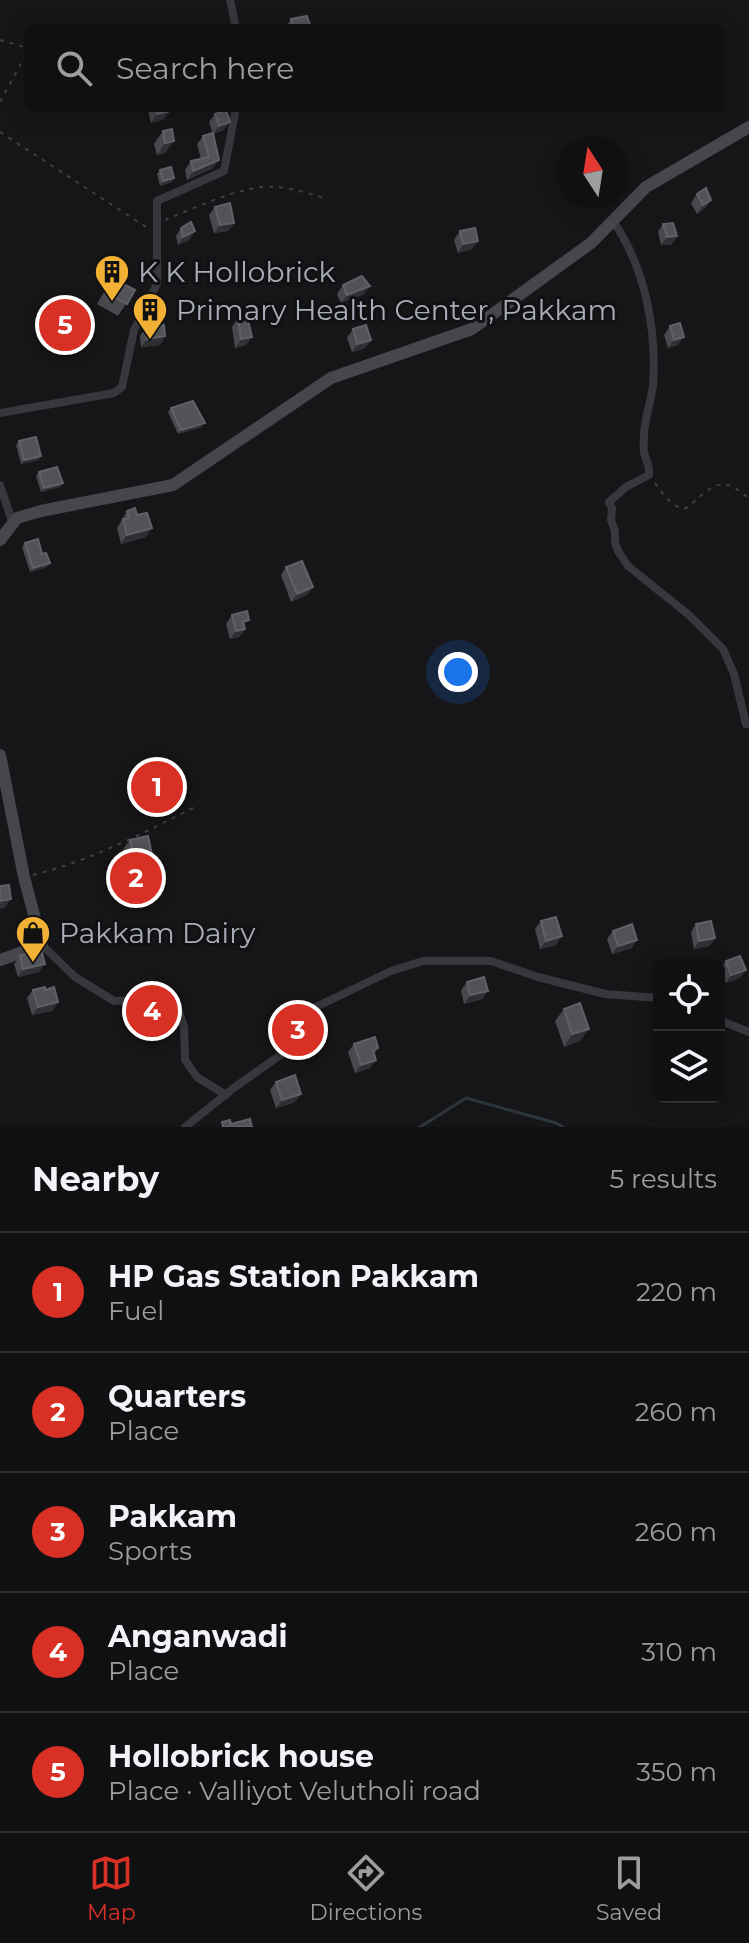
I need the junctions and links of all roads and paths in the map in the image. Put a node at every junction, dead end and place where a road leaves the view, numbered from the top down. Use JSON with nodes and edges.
{"nodes":[{"id":1,"x":230,"y":0,"type":"edge"},
{"id":2,"x":235,"y":24,"type":"edge"},
{"id":3,"x":0,"y":40,"type":"edge"},
{"id":4,"x":24,"y":49,"type":"edge"},
{"id":5,"x":24,"y":57,"type":"edge"},
{"id":6,"x":0,"y":102,"type":"edge"},
{"id":7,"x":235,"y":112,"type":"edge"},
{"id":8,"x":749,"y":127,"type":"edge"},
{"id":9,"x":0,"y":132,"type":"edge"},
{"id":10,"x":324,"y":198,"type":"dead end"},
{"id":11,"x":613,"y":221,"type":"junction"},
{"id":12,"x":157,"y":223,"type":"junction"},
{"id":13,"x":157,"y":234,"type":"junction"},
{"id":14,"x":0,"y":413,"type":"edge"},
{"id":15,"x":649,"y":475,"type":"junction"},
{"id":16,"x":0,"y":485,"type":"edge"},
{"id":17,"x":748,"y":497,"type":"edge"},
{"id":18,"x":13,"y":524,"type":"junction"},
{"id":19,"x":0,"y":540,"type":"edge"},
{"id":20,"x":746,"y":724,"type":"dead end"},
{"id":21,"x":0,"y":755,"type":"edge"},
{"id":22,"x":195,"y":807,"type":"dead end"},
{"id":23,"x":24,"y":877,"type":"junction"},
{"id":24,"x":42,"y":945,"type":"junction"},
{"id":25,"x":0,"y":960,"type":"edge"},
{"id":26,"x":653,"y":998,"type":"edge"},
{"id":27,"x":725,"y":1022,"type":"edge"},
{"id":28,"x":749,"y":1032,"type":"edge"},
{"id":29,"x":226,"y":1095,"type":"junction"},
{"id":30,"x":185,"y":1127,"type":"edge"}],
"edges":[{"from":1,"to":2,"type":"street"},
{"from":3,"to":4,"type":"path"},
{"from":5,"to":6,"type":"path"},
{"from":7,"to":12,"type":"street"},
{"from":8,"to":11,"type":"main road"},
{"from":9,"to":13,"type":"path"},
{"from":10,"to":12,"type":"path"},
{"from":11,"to":15,"type":"street"},
{"from":11,"to":18,"type":"main road"},
{"from":12,"to":13,"type":"street"},
{"from":13,"to":14,"type":"street"},
{"from":15,"to":17,"type":"path"},
{"from":15,"to":20,"type":"street"},
{"from":16,"to":18,"type":"street"},
{"from":18,"to":19,"type":"main road"},
{"from":21,"to":23,"type":"main road"},
{"from":22,"to":23,"type":"path"},
{"from":23,"to":24,"type":"main road"},
{"from":24,"to":25,"type":"main road"},
{"from":24,"to":29,"type":"street"},
{"from":26,"to":29,"type":"street"},
{"from":27,"to":28,"type":"street"},
{"from":29,"to":30,"type":"street"}]}
